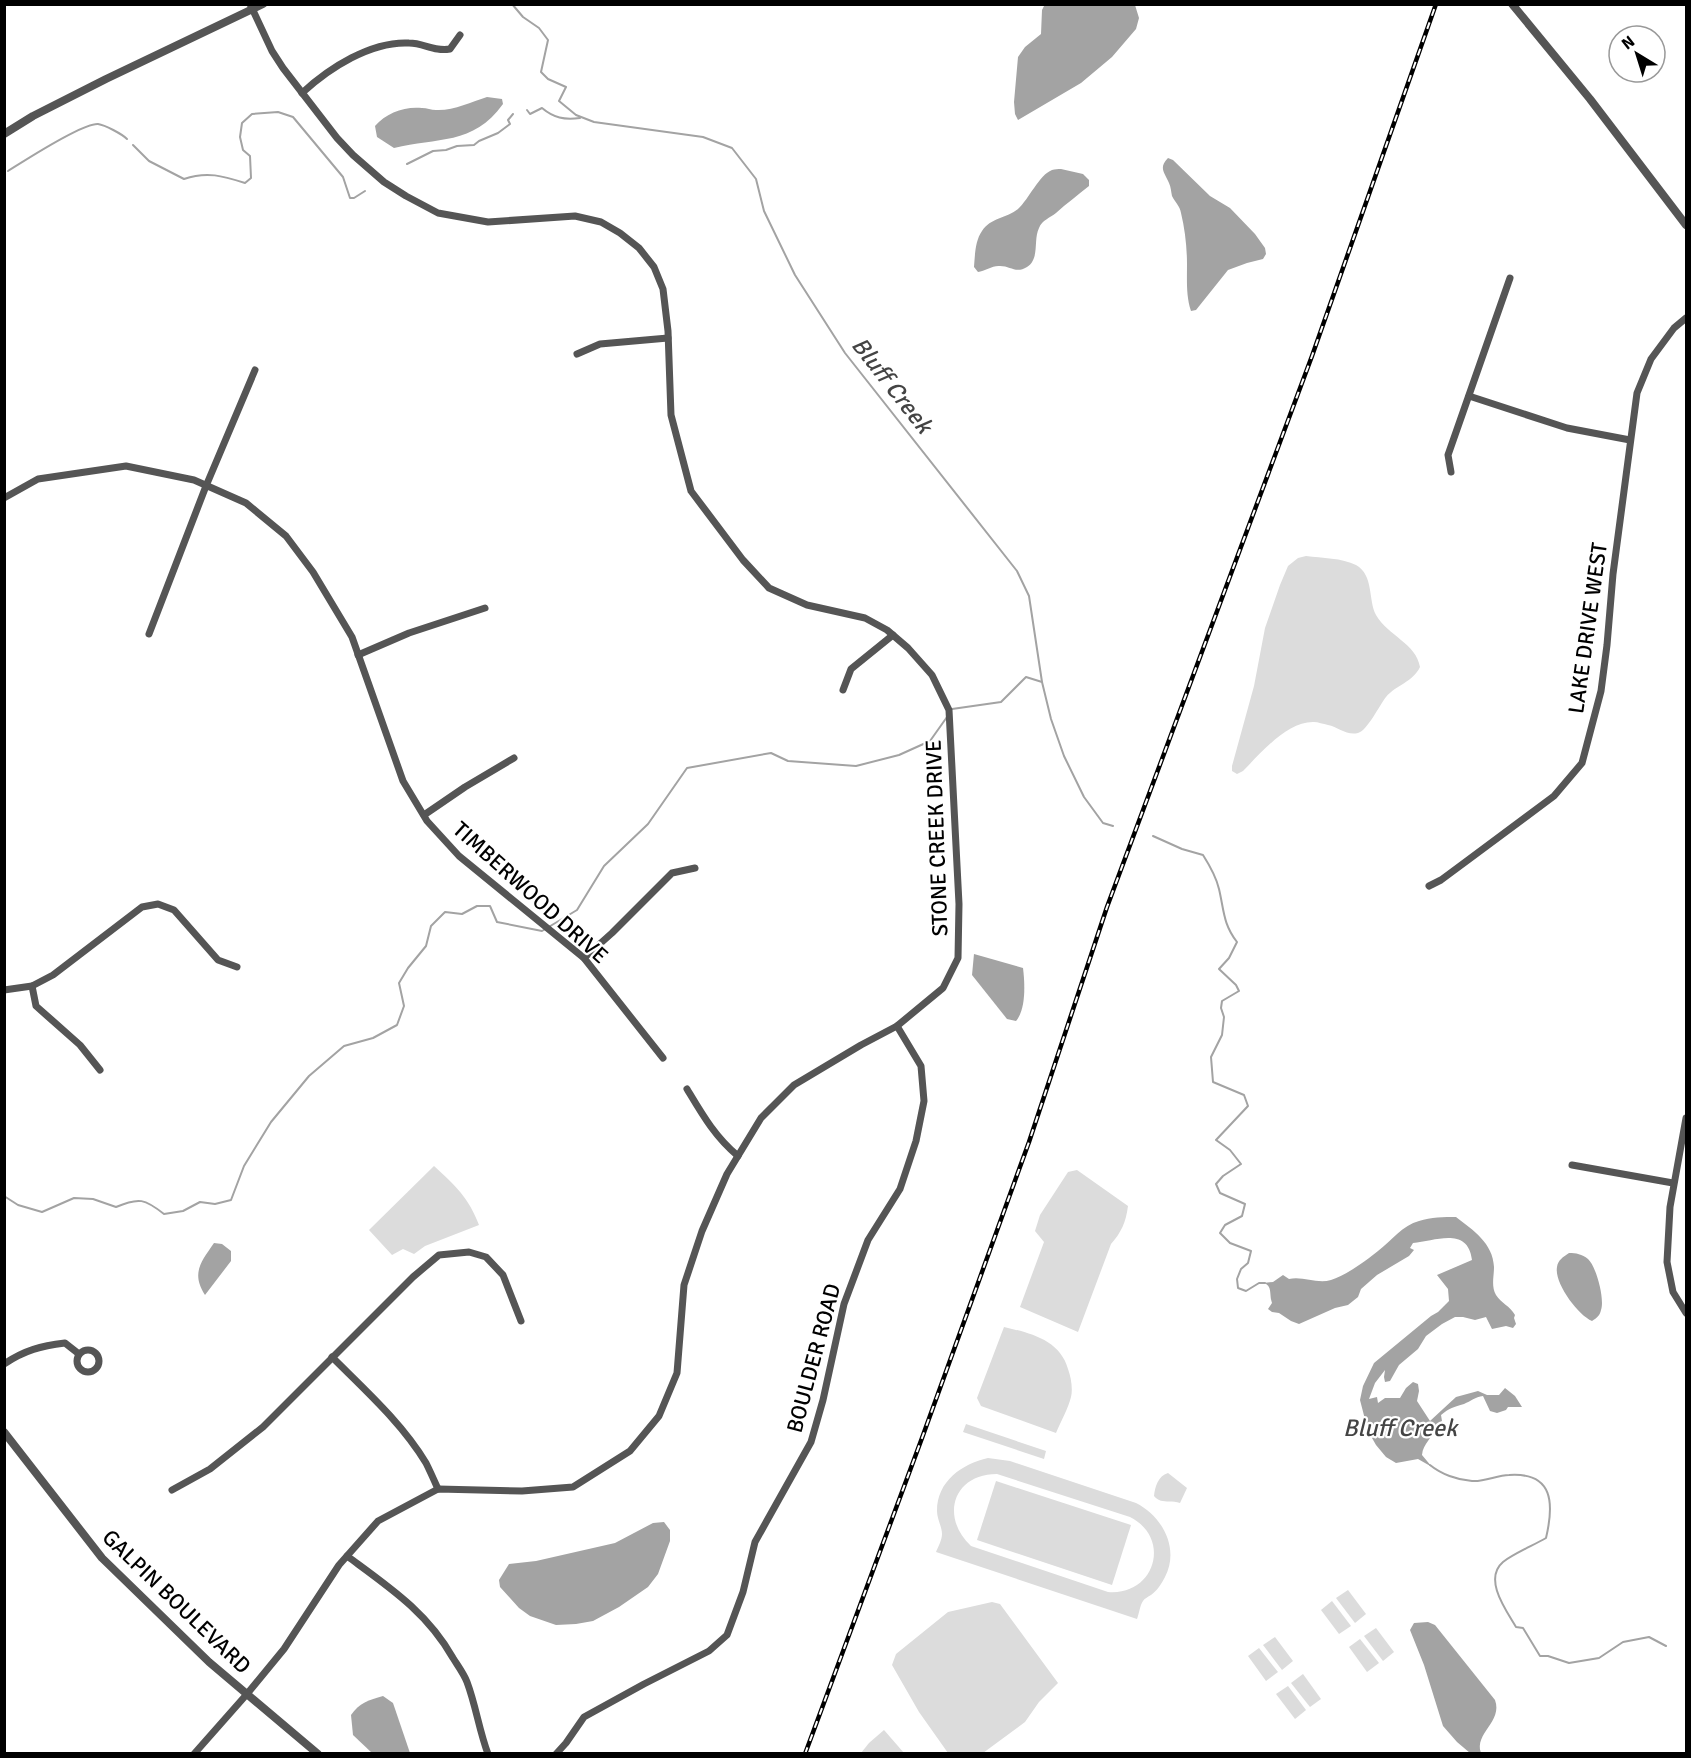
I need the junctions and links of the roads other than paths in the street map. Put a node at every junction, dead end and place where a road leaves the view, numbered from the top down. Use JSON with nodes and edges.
{"nodes":[{"id":1,"x":263,"y":4,"type":"edge"},
{"id":2,"x":1512,"y":4,"type":"edge"},
{"id":3,"x":251,"y":7,"type":"edge"},
{"id":4,"x":460,"y":35,"type":"dead end"},
{"id":5,"x":302,"y":93,"type":"junction"},
{"id":6,"x":4,"y":134,"type":"edge"},
{"id":7,"x":1686,"y":225,"type":"edge"},
{"id":8,"x":1509,"y":278,"type":"dead end"},
{"id":9,"x":1686,"y":318,"type":"edge"},
{"id":10,"x":668,"y":338,"type":"junction"},
{"id":11,"x":577,"y":354,"type":"dead end"},
{"id":12,"x":255,"y":370,"type":"dead end"},
{"id":13,"x":1469,"y":396,"type":"junction"},
{"id":14,"x":1630,"y":440,"type":"junction"},
{"id":15,"x":1451,"y":472,"type":"dead end"},
{"id":16,"x":206,"y":486,"type":"junction"},
{"id":17,"x":4,"y":498,"type":"edge"},
{"id":18,"x":485,"y":608,"type":"dead end"},
{"id":19,"x":149,"y":634,"type":"dead end"},
{"id":20,"x":893,"y":635,"type":"junction"},
{"id":21,"x":358,"y":655,"type":"junction"},
{"id":22,"x":843,"y":690,"type":"dead end"},
{"id":23,"x":514,"y":758,"type":"dead end"},
{"id":24,"x":424,"y":815,"type":"junction"},
{"id":25,"x":695,"y":868,"type":"dead end"},
{"id":26,"x":1429,"y":886,"type":"dead end"},
{"id":27,"x":584,"y":958,"type":"junction"},
{"id":28,"x":237,"y":967,"type":"dead end"},
{"id":29,"x":32,"y":986,"type":"junction"},
{"id":30,"x":4,"y":990,"type":"edge"},
{"id":31,"x":897,"y":1026,"type":"junction"},
{"id":32,"x":663,"y":1058,"type":"dead end"},
{"id":33,"x":100,"y":1070,"type":"dead end"},
{"id":34,"x":687,"y":1089,"type":"dead end"},
{"id":35,"x":1686,"y":1118,"type":"edge"},
{"id":36,"x":738,"y":1156,"type":"junction"},
{"id":37,"x":1572,"y":1165,"type":"dead end"},
{"id":38,"x":1673,"y":1183,"type":"junction"},
{"id":39,"x":1686,"y":1313,"type":"edge"},
{"id":40,"x":521,"y":1322,"type":"dead end"},
{"id":41,"x":79,"y":1354,"type":"dead end"},
{"id":42,"x":332,"y":1357,"type":"junction"},
{"id":43,"x":4,"y":1364,"type":"edge"},
{"id":44,"x":4,"y":1432,"type":"edge"},
{"id":45,"x":438,"y":1489,"type":"junction"},
{"id":46,"x":172,"y":1490,"type":"dead end"},
{"id":47,"x":347,"y":1556,"type":"junction"},
{"id":48,"x":247,"y":1694,"type":"junction"},
{"id":49,"x":194,"y":1754,"type":"edge"},
{"id":50,"x":318,"y":1754,"type":"edge"},
{"id":51,"x":488,"y":1754,"type":"edge"},
{"id":52,"x":556,"y":1754,"type":"edge"}],
"edges":[{"from":1,"to":3,"type":"street"},
{"from":2,"to":7,"type":"street"},
{"from":3,"to":5,"type":"street","name":"STONE CREEK DRIVE"},
{"from":3,"to":6,"type":"street"},
{"from":4,"to":5,"type":"street"},
{"from":5,"to":10,"type":"street","name":"STONE CREEK DRIVE"},
{"from":8,"to":13,"type":"street"},
{"from":9,"to":14,"type":"street","name":"LAKE DRIVE WEST"},
{"from":10,"to":11,"type":"street"},
{"from":10,"to":20,"type":"street","name":"STONE CREEK DRIVE"},
{"from":12,"to":16,"type":"street"},
{"from":13,"to":14,"type":"street"},
{"from":13,"to":15,"type":"street"},
{"from":14,"to":26,"type":"street","name":"LAKE DRIVE WEST"},
{"from":16,"to":17,"type":"street","name":"TIMBERWOOD DRIVE"},
{"from":16,"to":19,"type":"street"},
{"from":16,"to":21,"type":"street","name":"TIMBERWOOD DRIVE"},
{"from":18,"to":21,"type":"street"},
{"from":20,"to":22,"type":"street"},
{"from":20,"to":31,"type":"street","name":"STONE CREEK DRIVE"},
{"from":21,"to":24,"type":"street","name":"TIMBERWOOD DRIVE"},
{"from":23,"to":24,"type":"street"},
{"from":24,"to":27,"type":"street","name":"TIMBERWOOD DRIVE"},
{"from":25,"to":27,"type":"street"},
{"from":27,"to":32,"type":"street","name":"TIMBERWOOD DRIVE"},
{"from":28,"to":29,"type":"street"},
{"from":29,"to":30,"type":"street"},
{"from":29,"to":33,"type":"street"},
{"from":31,"to":36,"type":"street","name":"STONE CREEK DRIVE"},
{"from":31,"to":52,"type":"street","name":"BOULDER ROAD"},
{"from":34,"to":36,"type":"street"},
{"from":35,"to":38,"type":"street"},
{"from":36,"to":45,"type":"street","name":"STONE CREEK DRIVE"},
{"from":37,"to":38,"type":"street"},
{"from":38,"to":39,"type":"street"},
{"from":40,"to":42,"type":"street"},
{"from":41,"to":43,"type":"street"},
{"from":42,"to":45,"type":"street"},
{"from":42,"to":46,"type":"street"},
{"from":44,"to":48,"type":"street","name":"GALPIN BOULEVARD"},
{"from":45,"to":47,"type":"street","name":"STONE CREEK DRIVE"},
{"from":47,"to":48,"type":"street","name":"STONE CREEK DRIVE"},
{"from":47,"to":51,"type":"street"},
{"from":48,"to":49,"type":"street","name":"STONE CREEK DRIVE"},
{"from":48,"to":50,"type":"street","name":"GALPIN BOULEVARD"}]}
